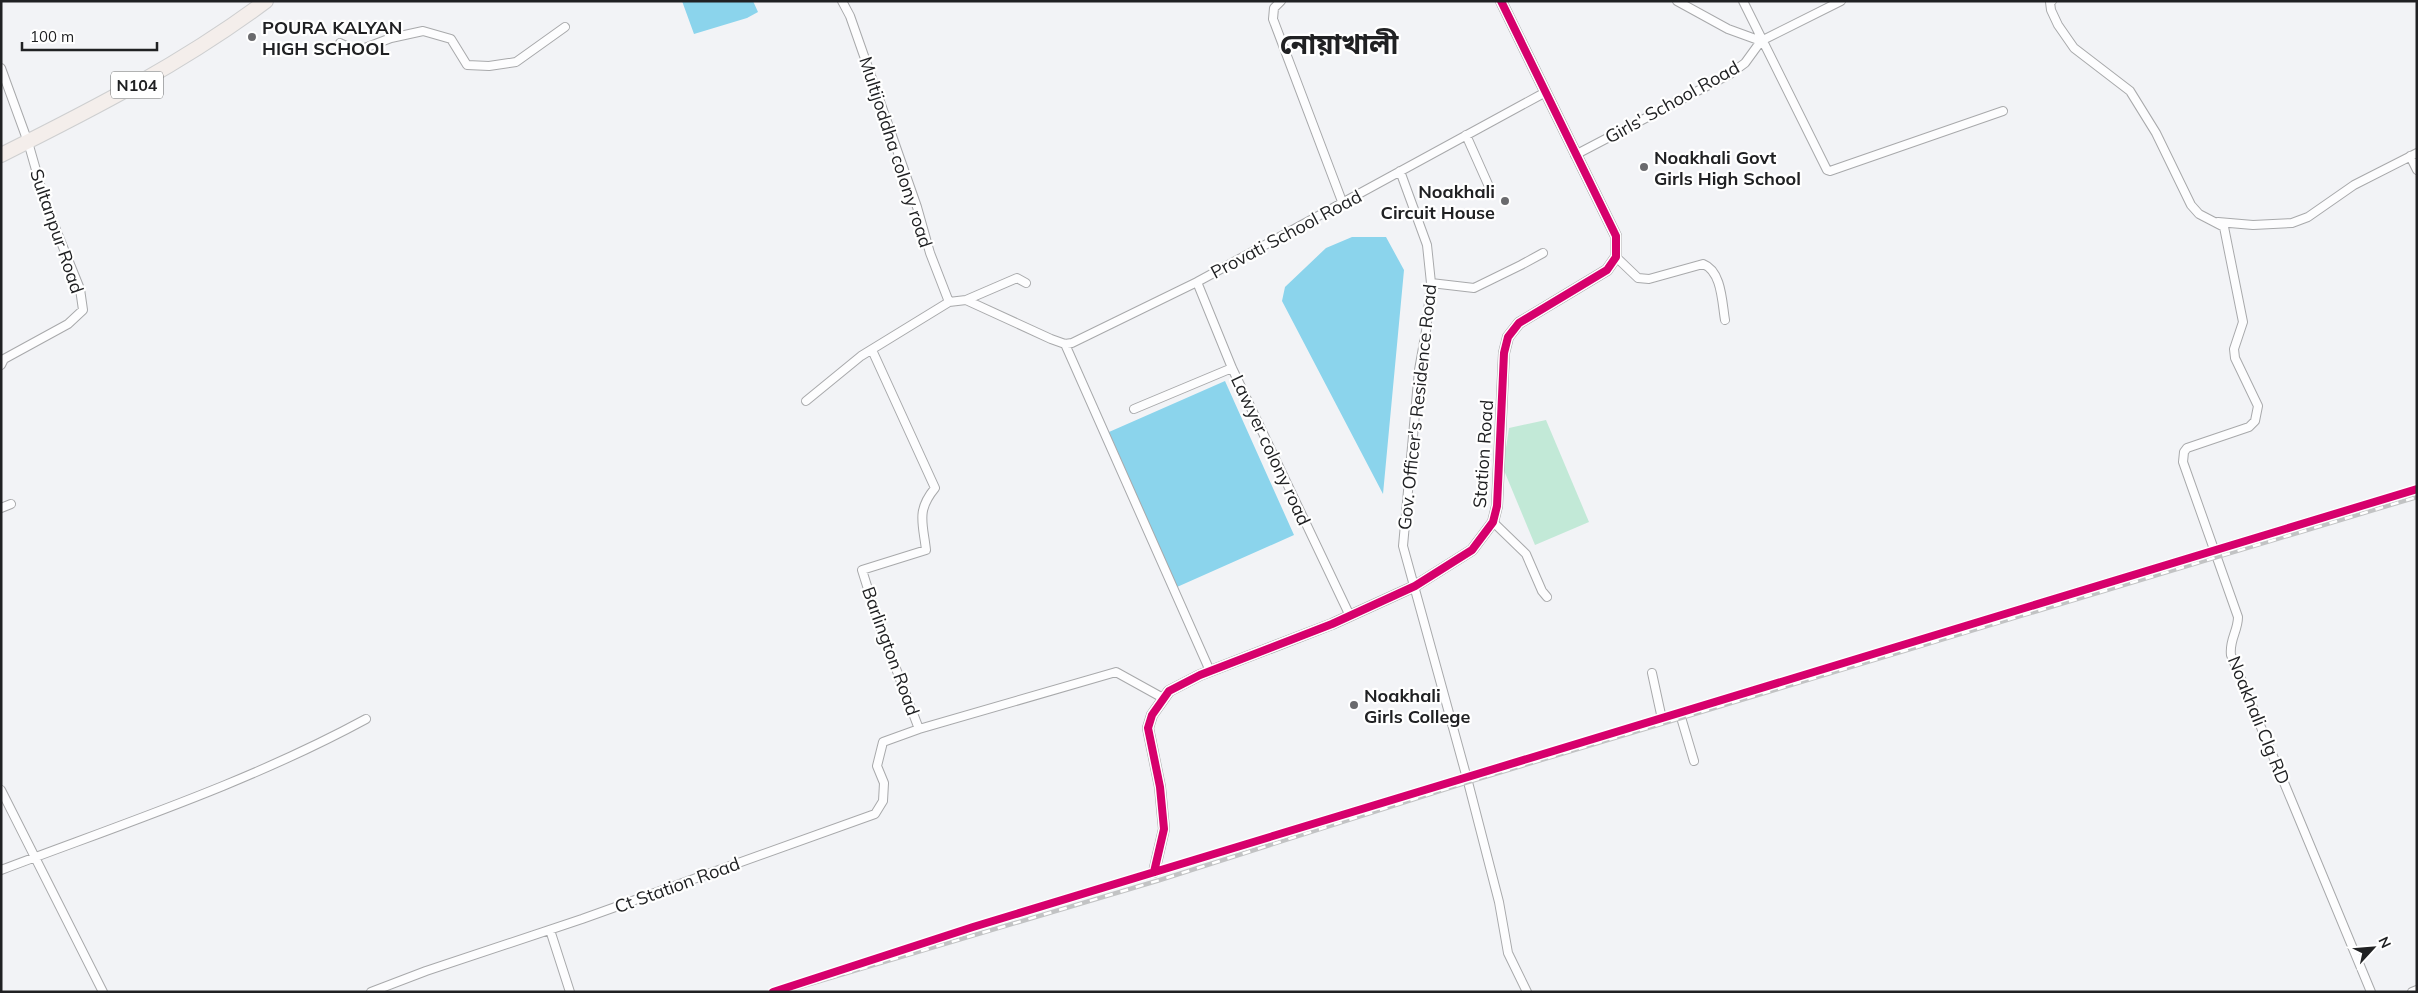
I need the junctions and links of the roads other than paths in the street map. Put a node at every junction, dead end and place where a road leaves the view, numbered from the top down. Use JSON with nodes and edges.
{"nodes":[{"id":1,"x":266,"y":1,"type":"edge"},
{"id":2,"x":842,"y":1,"type":"edge"},
{"id":3,"x":1281,"y":1,"type":"edge"},
{"id":4,"x":1500,"y":1,"type":"edge"},
{"id":5,"x":1677,"y":1,"type":"edge"},
{"id":6,"x":1743,"y":1,"type":"edge"},
{"id":7,"x":1841,"y":1,"type":"edge"},
{"id":8,"x":2051,"y":2,"type":"edge"},
{"id":9,"x":565,"y":27,"type":"dead end"},
{"id":10,"x":1761,"y":41,"type":"junction"},
{"id":11,"x":340,"y":43,"type":"dead end"},
{"id":12,"x":1,"y":68,"type":"edge"},
{"id":13,"x":1544,"y":93,"type":"junction"},
{"id":14,"x":2003,"y":111,"type":"dead end"},
{"id":15,"x":1466,"y":135,"type":"junction"},
{"id":16,"x":28,"y":142,"type":"junction"},
{"id":17,"x":2414,"y":154,"type":"edge"},
{"id":18,"x":1,"y":155,"type":"edge"},
{"id":19,"x":1575,"y":155,"type":"junction"},
{"id":20,"x":2417,"y":170,"type":"edge"},
{"id":21,"x":1400,"y":171,"type":"junction"},
{"id":22,"x":1491,"y":191,"type":"dead end"},
{"id":23,"x":1343,"y":204,"type":"junction"},
{"id":24,"x":2218,"y":222,"type":"junction"},
{"id":25,"x":1543,"y":252,"type":"dead end"},
{"id":26,"x":1616,"y":257,"type":"junction"},
{"id":27,"x":1197,"y":282,"type":"junction"},
{"id":28,"x":1026,"y":283,"type":"dead end"},
{"id":29,"x":1431,"y":283,"type":"junction"},
{"id":30,"x":949,"y":297,"type":"junction"},
{"id":31,"x":966,"y":300,"type":"junction"},
{"id":32,"x":1725,"y":320,"type":"dead end"},
{"id":33,"x":1065,"y":344,"type":"junction"},
{"id":34,"x":872,"y":350,"type":"junction"},
{"id":35,"x":1,"y":365,"type":"edge"},
{"id":36,"x":1232,"y":368,"type":"junction"},
{"id":37,"x":806,"y":401,"type":"dead end"},
{"id":38,"x":1134,"y":409,"type":"dead end"},
{"id":39,"x":2417,"y":490,"type":"edge"},
{"id":40,"x":11,"y":504,"type":"dead end"},
{"id":41,"x":1,"y":508,"type":"edge"},
{"id":42,"x":1493,"y":522,"type":"junction"},
{"id":43,"x":2214,"y":552,"type":"junction"},
{"id":44,"x":1415,"y":586,"type":"junction"},
{"id":45,"x":1547,"y":596,"type":"dead end"},
{"id":46,"x":1350,"y":616,"type":"junction"},
{"id":47,"x":1210,"y":671,"type":"junction"},
{"id":48,"x":1652,"y":673,"type":"dead end"},
{"id":49,"x":1163,"y":698,"type":"junction"},
{"id":50,"x":1680,"y":714,"type":"junction"},
{"id":51,"x":366,"y":719,"type":"dead end"},
{"id":52,"x":1662,"y":719,"type":"junction"},
{"id":53,"x":919,"y":729,"type":"junction"},
{"id":54,"x":1694,"y":761,"type":"dead end"},
{"id":55,"x":1465,"y":777,"type":"junction"},
{"id":56,"x":1,"y":790,"type":"edge"},
{"id":57,"x":34,"y":858,"type":"junction"},
{"id":58,"x":1,"y":870,"type":"edge"},
{"id":59,"x":1154,"y":872,"type":"junction"},
{"id":60,"x":550,"y":930,"type":"junction"},
{"id":61,"x":2417,"y":990,"type":"edge"},
{"id":62,"x":103,"y":992,"type":"edge"},
{"id":63,"x":371,"y":992,"type":"edge"},
{"id":64,"x":570,"y":992,"type":"edge"},
{"id":65,"x":773,"y":992,"type":"edge"},
{"id":66,"x":1526,"y":992,"type":"edge"},
{"id":67,"x":2370,"y":992,"type":"edge"},
{"id":68,"x":2412,"y":992,"type":"edge"}],
"edges":[{"from":1,"to":16,"type":"highway","number":"N104"},
{"from":2,"to":30,"type":"street","name":"Multijoddha colony road"},
{"from":3,"to":23,"type":"street"},
{"from":4,"to":13,"type":"street"},
{"from":5,"to":10,"type":"street"},
{"from":6,"to":10,"type":"street"},
{"from":7,"to":10,"type":"street"},
{"from":8,"to":24,"type":"street"},
{"from":9,"to":11,"type":"street"},
{"from":10,"to":14,"type":"street"},
{"from":10,"to":19,"type":"street","name":"Girls' School Road"},
{"from":12,"to":16,"type":"street"},
{"from":13,"to":15,"type":"street","name":"Provati School Road"},
{"from":13,"to":19,"type":"street"},
{"from":15,"to":21,"type":"street","name":"Provati School Road"},
{"from":15,"to":22,"type":"street"},
{"from":16,"to":18,"type":"highway","number":"N104"},
{"from":16,"to":35,"type":"street","name":"Sultanpur Road"},
{"from":17,"to":20,"type":"street"},
{"from":17,"to":24,"type":"street"},
{"from":19,"to":26,"type":"street"},
{"from":21,"to":23,"type":"street","name":"Provati School Road"},
{"from":21,"to":29,"type":"street","name":"Gov. Officer's Residence Road"},
{"from":23,"to":27,"type":"street","name":"Provati School Road"},
{"from":24,"to":43,"type":"street","name":"Noakhali Clg RD"},
{"from":25,"to":29,"type":"street"},
{"from":26,"to":32,"type":"street"},
{"from":26,"to":42,"type":"street","name":"Station Road"},
{"from":27,"to":33,"type":"street","name":"Provati School Road"},
{"from":27,"to":36,"type":"street","name":"Lawyer colony road"},
{"from":28,"to":31,"type":"street"},
{"from":29,"to":44,"type":"street","name":"Gov. Officer's Residence Road"},
{"from":30,"to":31,"type":"street"},
{"from":30,"to":34,"type":"street"},
{"from":31,"to":33,"type":"street"},
{"from":33,"to":47,"type":"street"},
{"from":34,"to":37,"type":"street"},
{"from":34,"to":53,"type":"street","name":"Barlington Road"},
{"from":36,"to":38,"type":"street"},
{"from":36,"to":46,"type":"street","name":"Lawyer colony road"},
{"from":39,"to":43,"type":"street"},
{"from":40,"to":41,"type":"street"},
{"from":42,"to":44,"type":"street","name":"Station Road"},
{"from":42,"to":45,"type":"street"},
{"from":43,"to":50,"type":"street"},
{"from":43,"to":67,"type":"street","name":"Noakhali Clg RD"},
{"from":44,"to":46,"type":"street","name":"Station Road"},
{"from":44,"to":55,"type":"street","name":"Gov. Officer's Residence Road"},
{"from":46,"to":47,"type":"street","name":"Station Road"},
{"from":47,"to":49,"type":"street","name":"Station Road"},
{"from":48,"to":52,"type":"street"},
{"from":49,"to":53,"type":"street","name":"Barlington Road"},
{"from":49,"to":59,"type":"street","name":"Station Road"},
{"from":50,"to":52,"type":"street"},
{"from":50,"to":54,"type":"street"},
{"from":51,"to":57,"type":"street"},
{"from":52,"to":55,"type":"street"},
{"from":53,"to":60,"type":"street","name":"Ct Station Road"},
{"from":55,"to":59,"type":"street"},
{"from":55,"to":66,"type":"street","name":"Gov. Officer's Residence Road"},
{"from":56,"to":57,"type":"street"},
{"from":57,"to":58,"type":"street"},
{"from":57,"to":62,"type":"street"},
{"from":59,"to":65,"type":"street"},
{"from":60,"to":63,"type":"street","name":"Ct Station Road"},
{"from":60,"to":64,"type":"street"},
{"from":61,"to":68,"type":"street"}]}
